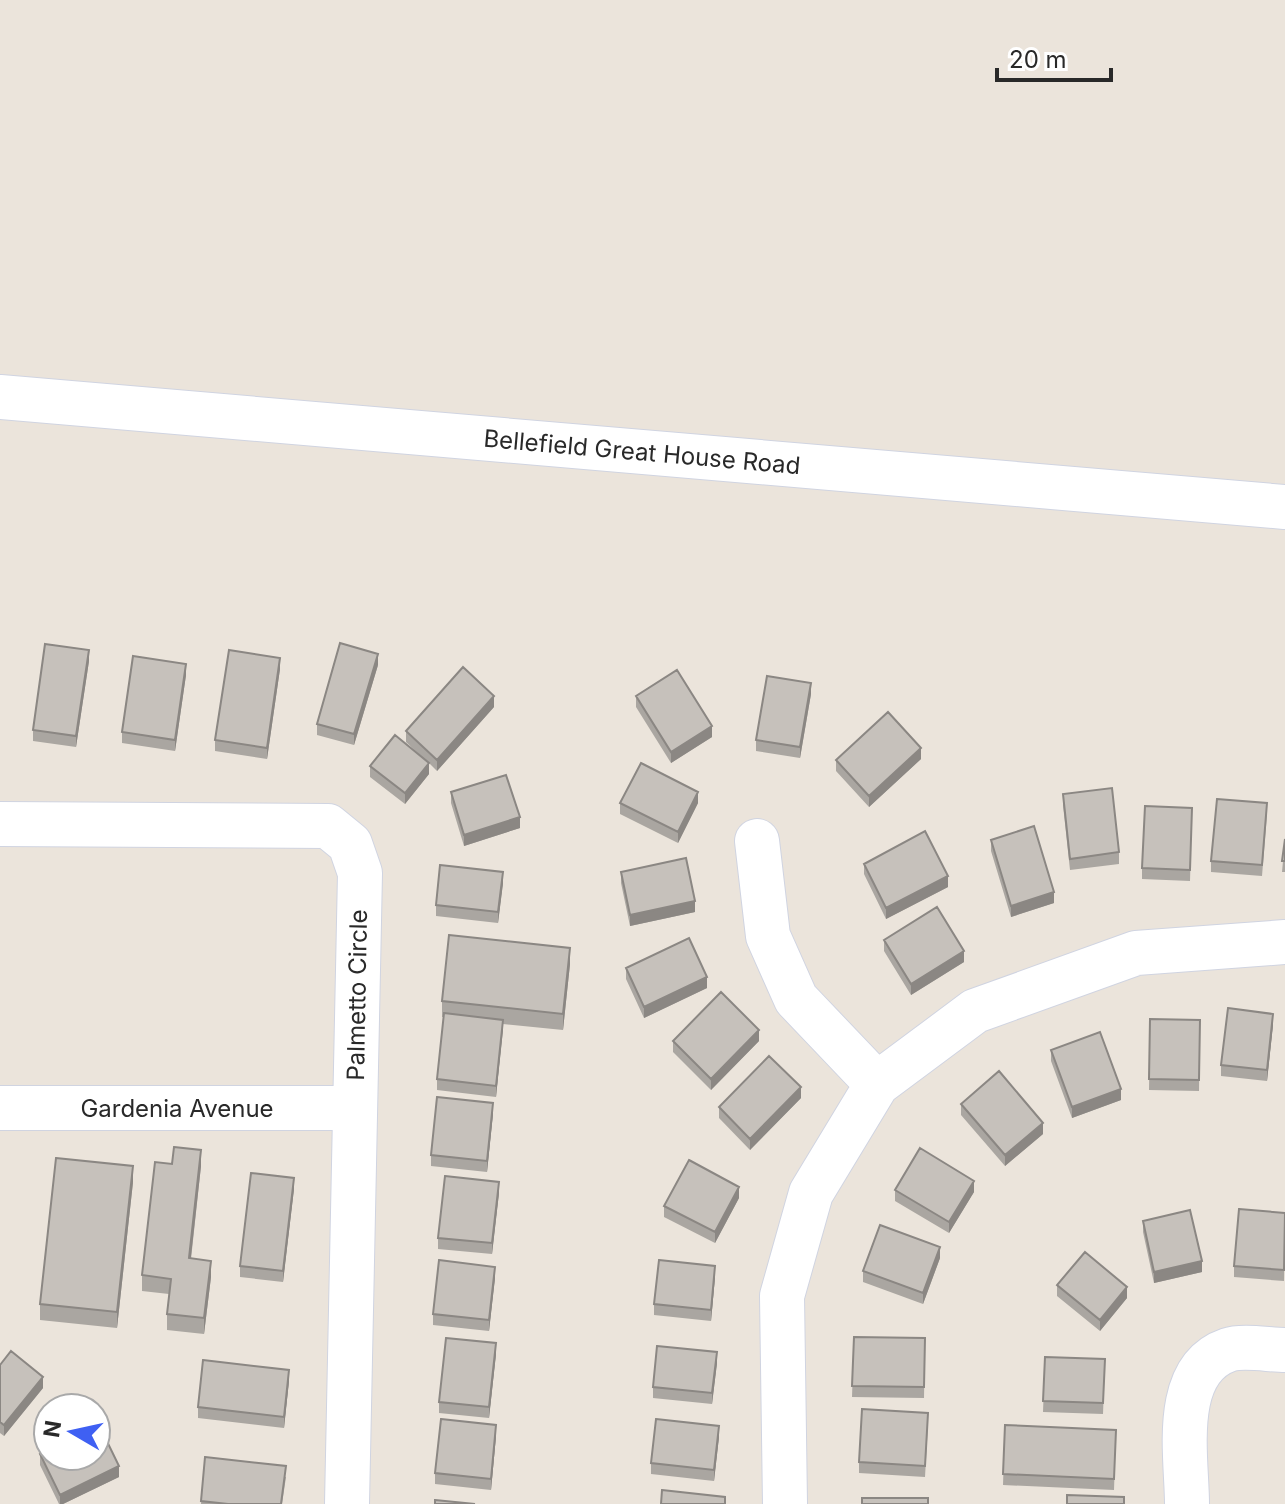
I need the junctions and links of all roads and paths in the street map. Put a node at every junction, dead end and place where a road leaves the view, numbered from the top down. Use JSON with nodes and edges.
{"nodes":[{"id":1,"x":0,"y":397,"type":"edge"},
{"id":2,"x":1285,"y":507,"type":"edge"},
{"id":3,"x":0,"y":824,"type":"edge"},
{"id":4,"x":757,"y":841,"type":"dead end"},
{"id":5,"x":1285,"y":942,"type":"edge"},
{"id":6,"x":877,"y":1084,"type":"junction"},
{"id":7,"x":0,"y":1108,"type":"edge"},
{"id":8,"x":355,"y":1108,"type":"junction"},
{"id":9,"x":1285,"y":1350,"type":"edge"},
{"id":10,"x":347,"y":1504,"type":"edge"},
{"id":11,"x":785,"y":1504,"type":"edge"},
{"id":12,"x":1187,"y":1504,"type":"edge"}],
"edges":[{"from":1,"to":2,"type":"street","name":"Bellefield Great House Road"},
{"from":3,"to":8,"type":"street","name":"Palmetto Circle"},
{"from":4,"to":6,"type":"street"},
{"from":5,"to":6,"type":"street"},
{"from":6,"to":11,"type":"street"},
{"from":7,"to":8,"type":"street","name":"Gardenia Avenue"},
{"from":8,"to":10,"type":"street","name":"Palmetto Circle"},
{"from":9,"to":12,"type":"street"}]}
